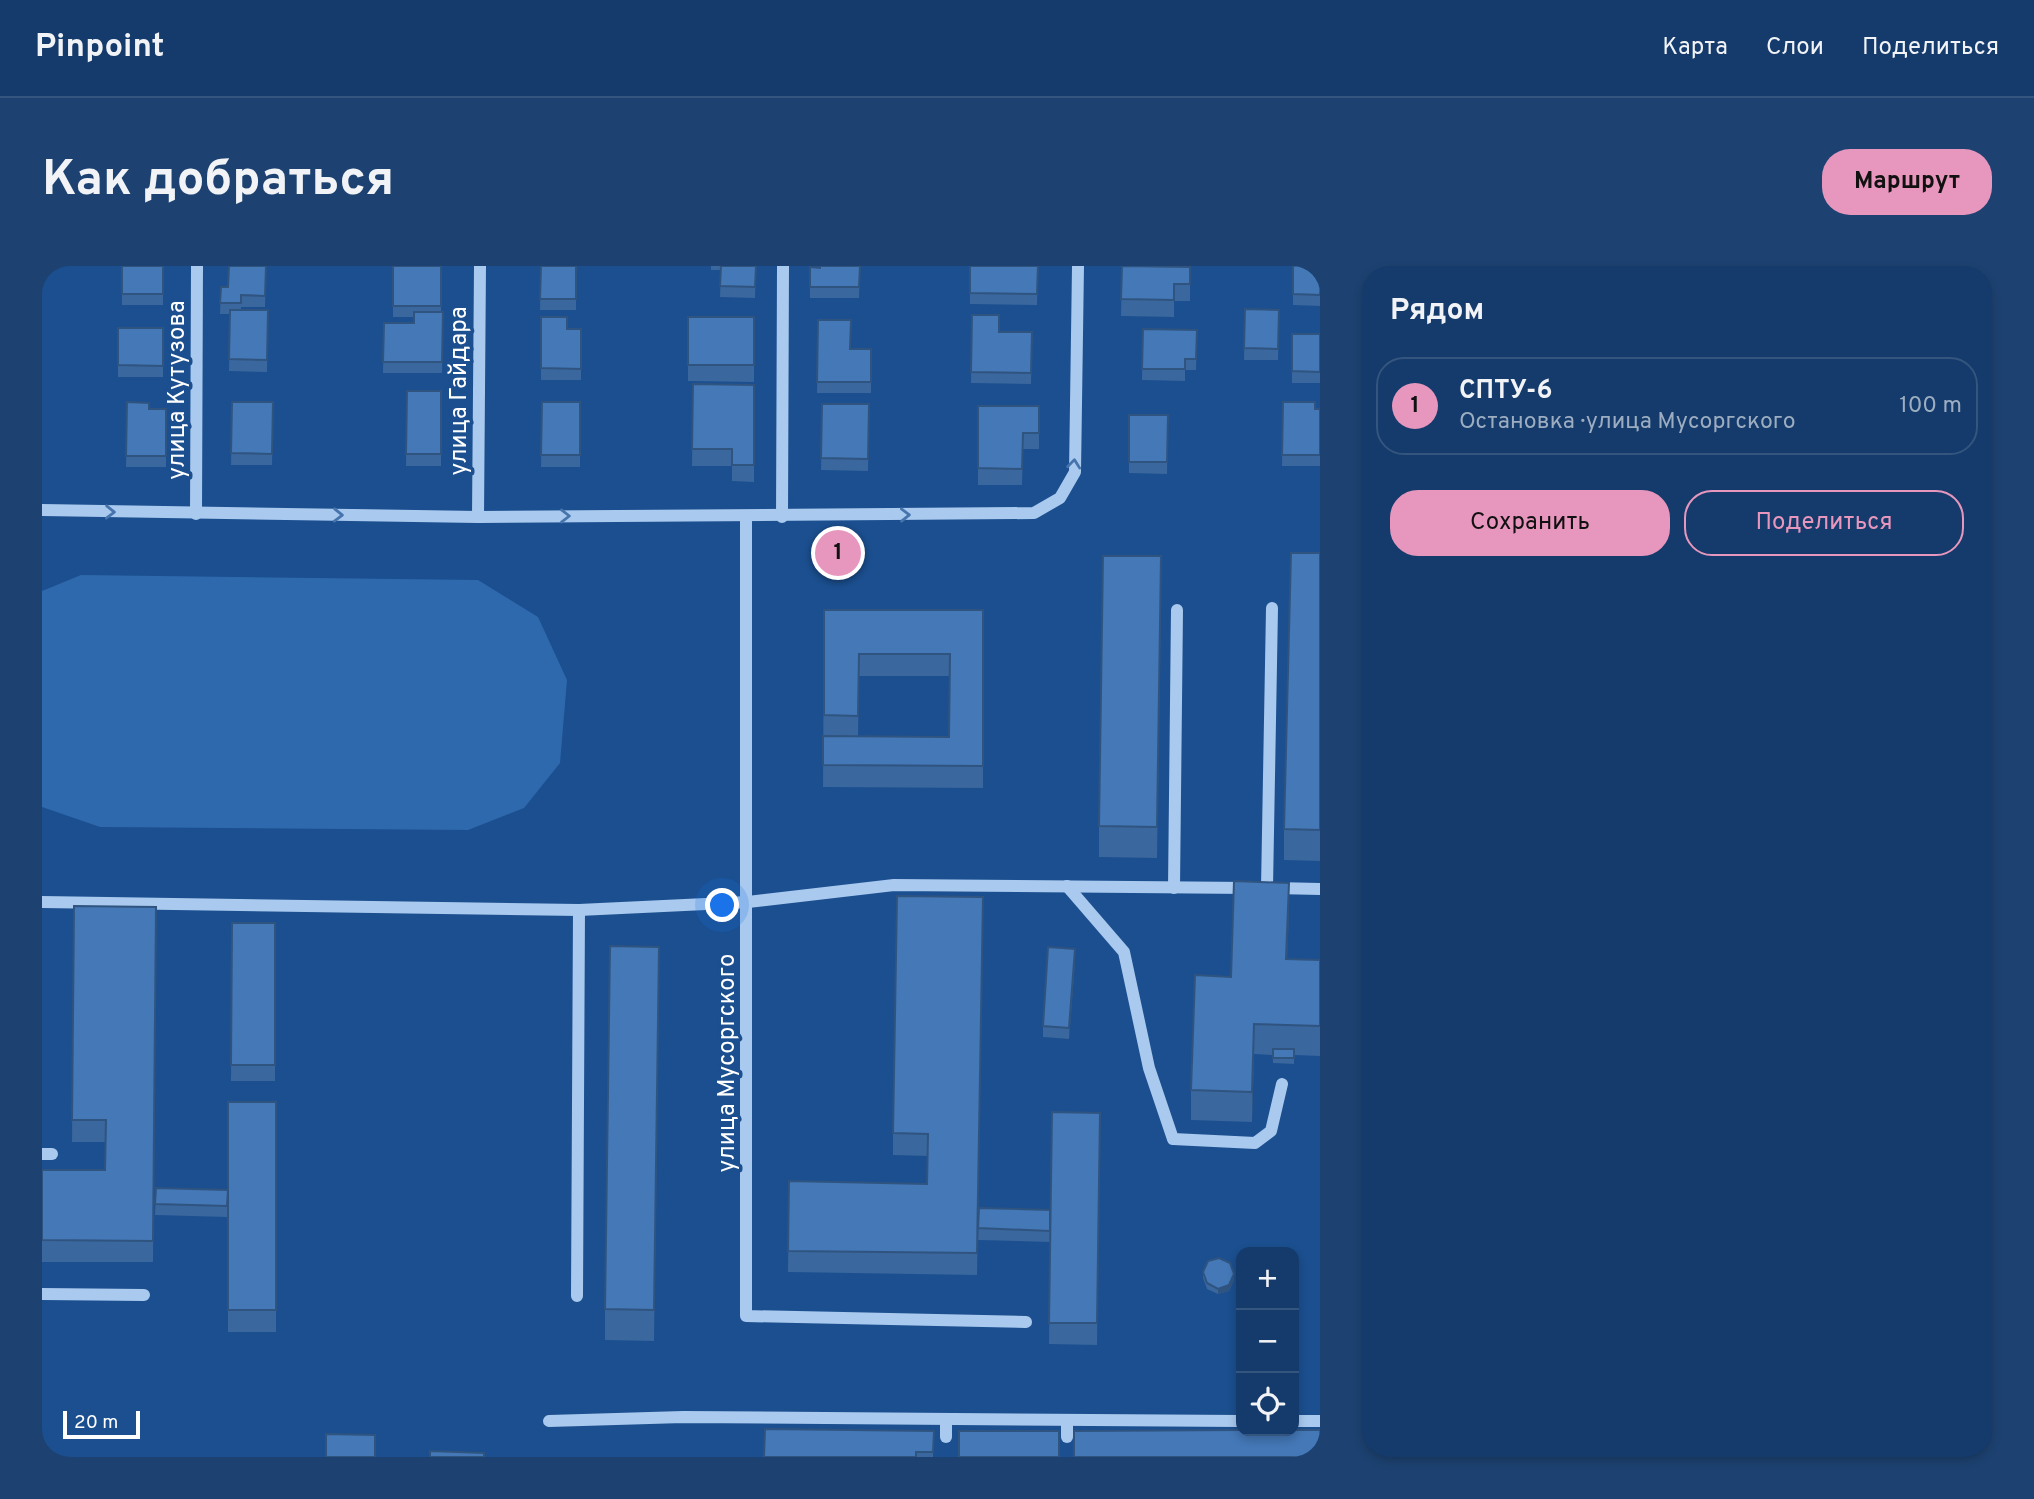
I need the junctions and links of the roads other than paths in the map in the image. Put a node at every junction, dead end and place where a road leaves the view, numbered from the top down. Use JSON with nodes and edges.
{"nodes":[{"id":1,"x":197,"y":266,"type":"edge"},
{"id":2,"x":480,"y":266,"type":"edge"},
{"id":3,"x":783,"y":266,"type":"edge"},
{"id":4,"x":1078,"y":266,"type":"edge"},
{"id":5,"x":42,"y":510,"type":"edge"},
{"id":6,"x":196,"y":514,"type":"junction"},
{"id":7,"x":746,"y":516,"type":"junction"},
{"id":8,"x":478,"y":517,"type":"junction"},
{"id":9,"x":782,"y":517,"type":"junction"},
{"id":10,"x":1272,"y":608,"type":"dead end"},
{"id":11,"x":1177,"y":610,"type":"dead end"},
{"id":12,"x":1067,"y":886,"type":"junction"},
{"id":13,"x":1174,"y":888,"type":"junction"},
{"id":14,"x":1267,"y":888,"type":"junction"},
{"id":15,"x":1320,"y":889,"type":"edge"},
{"id":16,"x":42,"y":902,"type":"edge"},
{"id":17,"x":748,"y":902,"type":"junction"},
{"id":18,"x":579,"y":910,"type":"junction"},
{"id":19,"x":1282,"y":1084,"type":"dead end"},
{"id":20,"x":42,"y":1294,"type":"edge"},
{"id":21,"x":144,"y":1295,"type":"dead end"},
{"id":22,"x":577,"y":1296,"type":"dead end"},
{"id":23,"x":1026,"y":1322,"type":"dead end"},
{"id":24,"x":946,"y":1420,"type":"junction"},
{"id":25,"x":549,"y":1421,"type":"dead end"},
{"id":26,"x":1236,"y":1421,"type":"edge"},
{"id":27,"x":1299,"y":1421,"type":"edge"},
{"id":28,"x":1320,"y":1421,"type":"edge"},
{"id":29,"x":1067,"y":1422,"type":"junction"},
{"id":30,"x":946,"y":1437,"type":"dead end"},
{"id":31,"x":1067,"y":1437,"type":"dead end"}],
"edges":[{"from":1,"to":6,"type":"street","name":"улица Кутузова"},
{"from":2,"to":8,"type":"street","name":"улица Гайдара"},
{"from":3,"to":9,"type":"street"},
{"from":9,"to":4,"type":"street","one_way":true},
{"from":5,"to":6,"type":"street","one_way":true},
{"from":6,"to":8,"type":"street","one_way":true},
{"from":8,"to":7,"type":"street","one_way":true},
{"from":7,"to":9,"type":"street"},
{"from":7,"to":17,"type":"street","name":"улица Мусоргского"},
{"from":10,"to":14,"type":"street"},
{"from":11,"to":13,"type":"street"},
{"from":12,"to":13,"type":"street"},
{"from":12,"to":17,"type":"street"},
{"from":12,"to":19,"type":"street"},
{"from":13,"to":14,"type":"street"},
{"from":14,"to":15,"type":"street"},
{"from":16,"to":18,"type":"street"},
{"from":17,"to":18,"type":"street"},
{"from":17,"to":23,"type":"street","name":"улица Мусоргского"},
{"from":18,"to":22,"type":"street"},
{"from":20,"to":21,"type":"street"},
{"from":24,"to":25,"type":"street"},
{"from":24,"to":29,"type":"street"},
{"from":24,"to":30,"type":"street"},
{"from":26,"to":29,"type":"street"},
{"from":27,"to":28,"type":"street"},
{"from":29,"to":31,"type":"street"}]}
